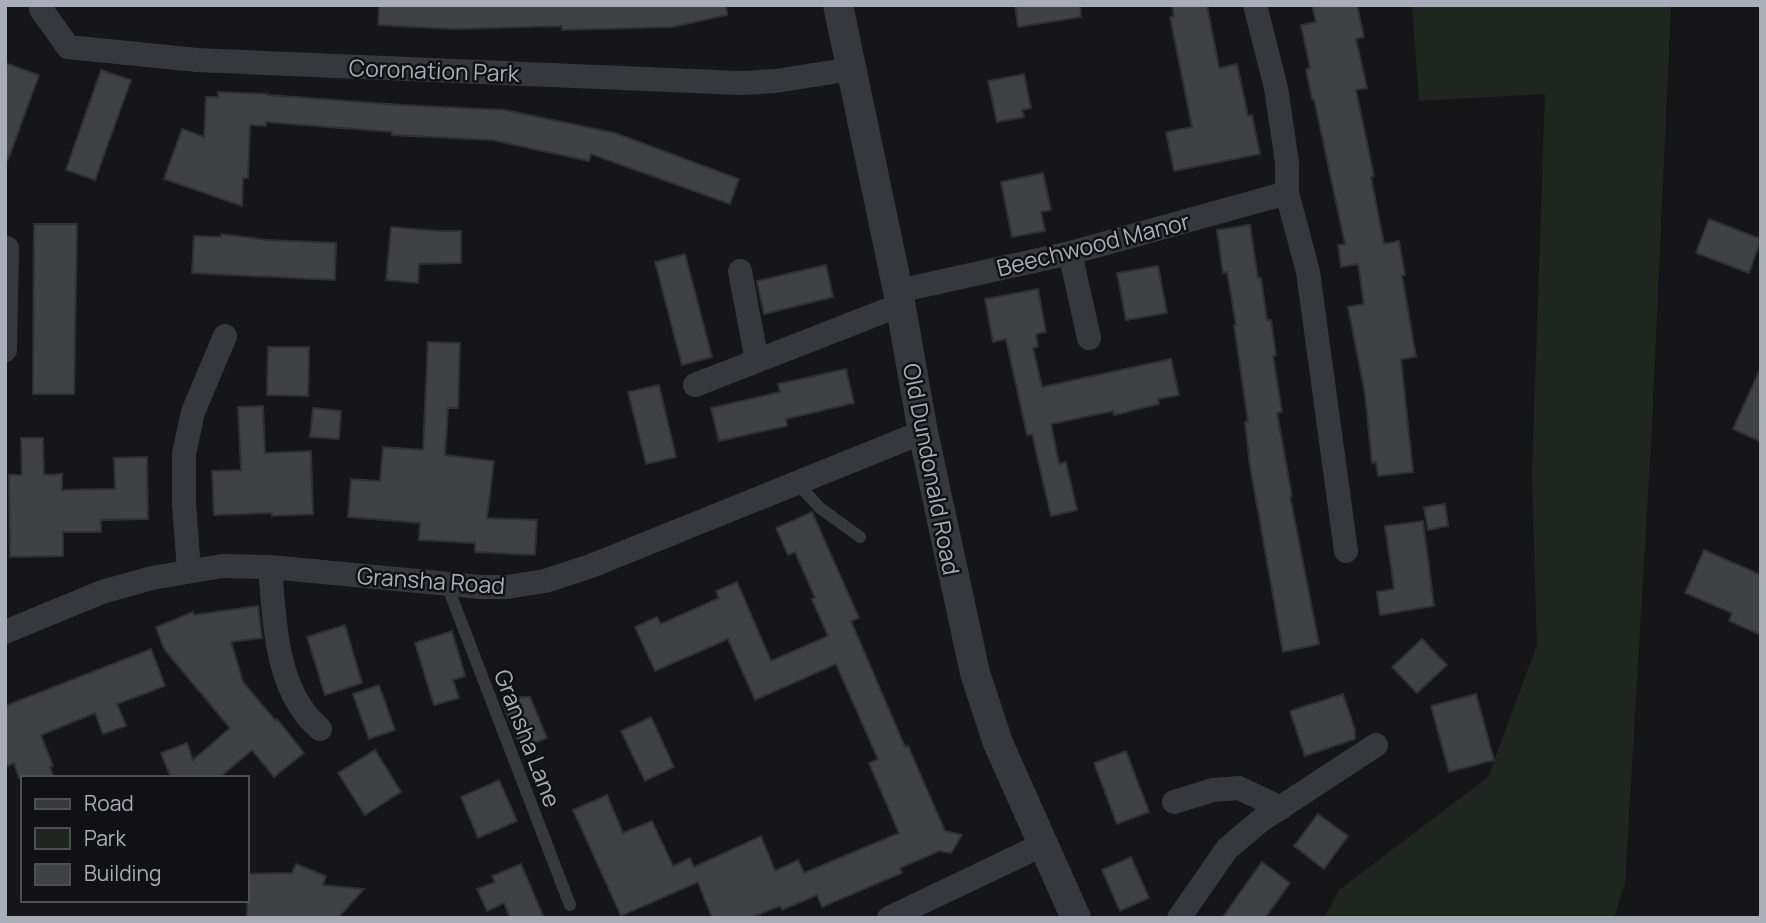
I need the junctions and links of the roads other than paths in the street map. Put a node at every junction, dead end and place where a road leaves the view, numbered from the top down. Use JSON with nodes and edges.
{"nodes":[{"id":1,"x":42,"y":5,"type":"edge"},
{"id":2,"x":838,"y":5,"type":"edge"},
{"id":3,"x":1255,"y":5,"type":"edge"},
{"id":4,"x":851,"y":69,"type":"junction"},
{"id":5,"x":1287,"y":193,"type":"junction"},
{"id":6,"x":7,"y":248,"type":"dead end"},
{"id":7,"x":1070,"y":253,"type":"junction"},
{"id":8,"x":740,"y":271,"type":"dead end"},
{"id":9,"x":6,"y":297,"type":"edge"},
{"id":10,"x":899,"y":298,"type":"junction"},
{"id":11,"x":225,"y":336,"type":"dead end"},
{"id":12,"x":1089,"y":338,"type":"dead end"},
{"id":13,"x":5,"y":350,"type":"edge"},
{"id":14,"x":757,"y":361,"type":"junction"},
{"id":15,"x":695,"y":385,"type":"dead end"},
{"id":16,"x":923,"y":432,"type":"junction"},
{"id":17,"x":797,"y":483,"type":"junction"},
{"id":18,"x":860,"y":537,"type":"dead end"},
{"id":19,"x":1346,"y":551,"type":"dead end"},
{"id":20,"x":270,"y":567,"type":"junction"},
{"id":21,"x":189,"y":570,"type":"junction"},
{"id":22,"x":447,"y":585,"type":"junction"},
{"id":23,"x":5,"y":632,"type":"edge"},
{"id":24,"x":320,"y":729,"type":"dead end"},
{"id":25,"x":1376,"y":745,"type":"dead end"},
{"id":26,"x":1174,"y":802,"type":"dead end"},
{"id":27,"x":1281,"y":808,"type":"junction"},
{"id":28,"x":1044,"y":844,"type":"junction"},
{"id":29,"x":570,"y":905,"type":"dead end"},
{"id":30,"x":890,"y":918,"type":"edge"},
{"id":31,"x":1076,"y":918,"type":"edge"},
{"id":32,"x":1180,"y":918,"type":"edge"}],
"edges":[{"from":1,"to":4,"type":"street","name":"Coronation Park"},
{"from":2,"to":4,"type":"street","name":"Old Dundonald Road"},
{"from":3,"to":5,"type":"street"},
{"from":4,"to":10,"type":"street","name":"Old Dundonald Road"},
{"from":5,"to":7,"type":"street","name":"Beechwood Manor"},
{"from":5,"to":19,"type":"street"},
{"from":6,"to":9,"type":"street"},
{"from":7,"to":10,"type":"street","name":"Beechwood Manor"},
{"from":7,"to":12,"type":"street"},
{"from":8,"to":14,"type":"street"},
{"from":9,"to":13,"type":"street"},
{"from":10,"to":14,"type":"street","name":"Beechwood Manor"},
{"from":10,"to":16,"type":"street","name":"Old Dundonald Road"},
{"from":11,"to":21,"type":"street"},
{"from":14,"to":15,"type":"street","name":"Beechwood Manor"},
{"from":16,"to":17,"type":"street","name":"Gransha Road"},
{"from":16,"to":28,"type":"street","name":"Old Dundonald Road"},
{"from":17,"to":18,"type":"lane"},
{"from":17,"to":22,"type":"street","name":"Gransha Road"},
{"from":20,"to":21,"type":"street","name":"Gransha Road"},
{"from":20,"to":22,"type":"street","name":"Gransha Road"},
{"from":20,"to":24,"type":"street"},
{"from":21,"to":23,"type":"street","name":"Gransha Road"},
{"from":22,"to":29,"type":"lane","name":"Gransha Lane"},
{"from":25,"to":27,"type":"street"},
{"from":26,"to":27,"type":"street"},
{"from":27,"to":32,"type":"street"},
{"from":28,"to":30,"type":"street"},
{"from":28,"to":31,"type":"street","name":"Old Dundonald Road"}]}
